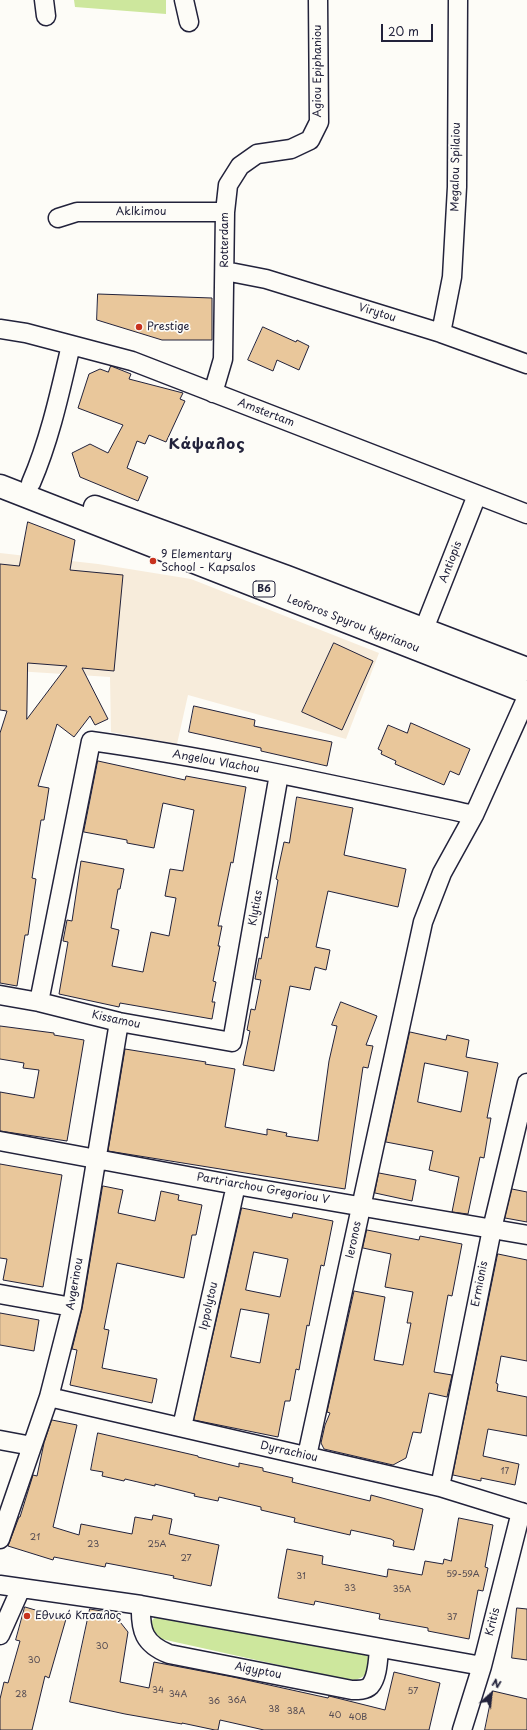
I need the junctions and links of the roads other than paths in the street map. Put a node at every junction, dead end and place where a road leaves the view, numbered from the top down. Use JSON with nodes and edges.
{"nodes":[{"id":1,"x":184,"y":0,"type":"edge"},
{"id":2,"x":318,"y":0,"type":"edge"},
{"id":3,"x":458,"y":0,"type":"edge"},
{"id":4,"x":189,"y":22,"type":"dead end"},
{"id":5,"x":310,"y":140,"type":"joint"},
{"id":6,"x":225,"y":212,"type":"junction"},
{"id":7,"x":58,"y":218,"type":"dead end"},
{"id":8,"x":225,"y":272,"type":"junction"},
{"id":9,"x":0,"y":329,"type":"edge"},
{"id":10,"x":441,"y":333,"type":"junction"},
{"id":11,"x":72,"y":345,"type":"junction"},
{"id":12,"x":527,"y":364,"type":"edge"},
{"id":13,"x":212,"y":392,"type":"junction"},
{"id":14,"x":0,"y":471,"type":"edge"},
{"id":15,"x":31,"y":483,"type":"junction"},
{"id":16,"x":0,"y":486,"type":"edge"},
{"id":17,"x":477,"y":495,"type":"junction"},
{"id":18,"x":527,"y":514,"type":"edge"},
{"id":19,"x":424,"y":629,"type":"junction"},
{"id":20,"x":527,"y":669,"type":"edge"},
{"id":21,"x":527,"y":692,"type":"edge"},
{"id":22,"x":527,"y":697,"type":"edge"},
{"id":23,"x":279,"y":774,"type":"junction"},
{"id":24,"x":474,"y":814,"type":"junction"},
{"id":25,"x":0,"y":995,"type":"edge"},
{"id":26,"x":39,"y":1002,"type":"junction"},
{"id":27,"x":119,"y":1022,"type":"junction"},
{"id":28,"x":232,"y":1042,"type":"joint"},
{"id":29,"x":527,"y":1083,"type":"edge"},
{"id":30,"x":0,"y":1141,"type":"edge"},
{"id":31,"x":96,"y":1158,"type":"junction"},
{"id":32,"x":236,"y":1185,"type":"junction"},
{"id":33,"x":362,"y":1207,"type":"junction"},
{"id":34,"x":492,"y":1229,"type":"junction"},
{"id":35,"x":527,"y":1235,"type":"edge"},
{"id":36,"x":0,"y":1294,"type":"edge"},
{"id":37,"x":72,"y":1307,"type":"junction"},
{"id":38,"x":49,"y":1397,"type":"junction"},
{"id":39,"x":182,"y":1427,"type":"junction"},
{"id":40,"x":0,"y":1440,"type":"edge"},
{"id":41,"x":32,"y":1446,"type":"junction"},
{"id":42,"x":307,"y":1456,"type":"junction"},
{"id":43,"x":440,"y":1486,"type":"junction"},
{"id":44,"x":524,"y":1513,"type":"edge"},
{"id":45,"x":0,"y":1539,"type":"edge"},
{"id":46,"x":0,"y":1585,"type":"edge"},
{"id":47,"x":21,"y":1588,"type":"junction"},
{"id":48,"x":141,"y":1605,"type":"junction"},
{"id":49,"x":0,"y":1635,"type":"edge"},
{"id":50,"x":379,"y":1648,"type":"junction"},
{"id":51,"x":482,"y":1666,"type":"junction"},
{"id":52,"x":462,"y":1730,"type":"edge"}],
"edges":[{"from":1,"to":4,"type":"street"},
{"from":2,"to":5,"type":"street","name":"Agiou Epiphaniou"},
{"from":3,"to":10,"type":"street","name":"Megalou Spilaiou"},
{"from":5,"to":6,"type":"street","name":"Rotterdam"},
{"from":6,"to":7,"type":"street","name":"Aklkimou"},
{"from":6,"to":8,"type":"street","name":"Rotterdam"},
{"from":8,"to":10,"type":"street","name":"Virytou"},
{"from":8,"to":13,"type":"street","name":"Rotterdam"},
{"from":9,"to":11,"type":"street","name":"Amstertam"},
{"from":10,"to":12,"type":"street","name":"Virytou"},
{"from":11,"to":13,"type":"street","name":"Amstertam"},
{"from":11,"to":15,"type":"street"},
{"from":13,"to":17,"type":"street","name":"Amstertam"},
{"from":14,"to":15,"type":"main road","name":"Leoforos Spyrou Kyprianou","number":"B6"},
{"from":15,"to":19,"type":"main road","name":"Leoforos Spyrou Kyprianou","number":"B6"},
{"from":16,"to":21,"type":"main road","name":"Leoforos Spyrou Kyprianou","number":"B6"},
{"from":17,"to":18,"type":"street","name":"Amstertam"},
{"from":17,"to":19,"type":"street","name":"Antiopis"},
{"from":19,"to":20,"type":"main road","name":"Leoforos Spyrou Kyprianou","number":"B6"},
{"from":22,"to":24,"type":"street"},
{"from":23,"to":24,"type":"street","name":"Angelou Vlachou"},
{"from":23,"to":26,"type":"street","name":"Angelou Vlachou"},
{"from":23,"to":28,"type":"street","name":"Klytias"},
{"from":24,"to":33,"type":"street","name":"Ieronos"},
{"from":25,"to":26,"type":"street","name":"Kissamou"},
{"from":26,"to":27,"type":"street","name":"Kissamou"},
{"from":27,"to":28,"type":"street","name":"Kissamou"},
{"from":27,"to":31,"type":"street","name":"Avgerinou"},
{"from":29,"to":34,"type":"street","name":"Ermionis"},
{"from":30,"to":31,"type":"street","name":"Partriarchou Gregoriou V"},
{"from":31,"to":32,"type":"street","name":"Partriarchou Gregoriou V"},
{"from":31,"to":37,"type":"street","name":"Avgerinou"},
{"from":32,"to":33,"type":"street","name":"Partriarchou Gregoriou V"},
{"from":32,"to":39,"type":"street","name":"Ippolytou"},
{"from":33,"to":34,"type":"street","name":"Partriarchou Gregoriou V"},
{"from":33,"to":42,"type":"street","name":"Ieronos"},
{"from":34,"to":35,"type":"street","name":"Partriarchou Gregoriou V"},
{"from":34,"to":43,"type":"street","name":"Ermionis"},
{"from":36,"to":37,"type":"street"},
{"from":37,"to":38,"type":"street","name":"Avgerinou"},
{"from":38,"to":39,"type":"street","name":"Dyrrachiou"},
{"from":38,"to":41,"type":"street","name":"Avgerinou"},
{"from":39,"to":42,"type":"street","name":"Dyrrachiou"},
{"from":40,"to":41,"type":"street"},
{"from":41,"to":45,"type":"street","name":"Avgerinou"},
{"from":42,"to":43,"type":"street","name":"Dyrrachiou"},
{"from":43,"to":44,"type":"street","name":"Dyrrachiou"},
{"from":44,"to":51,"type":"street","name":"Kritis"},
{"from":46,"to":47,"type":"street"},
{"from":47,"to":48,"type":"street"},
{"from":47,"to":49,"type":"street"},
{"from":48,"to":50,"type":"street"},
{"from":48,"to":50,"type":"street","name":"Aigyptou"},
{"from":50,"to":51,"type":"street"},
{"from":51,"to":52,"type":"street","name":"Kritis"}]}
